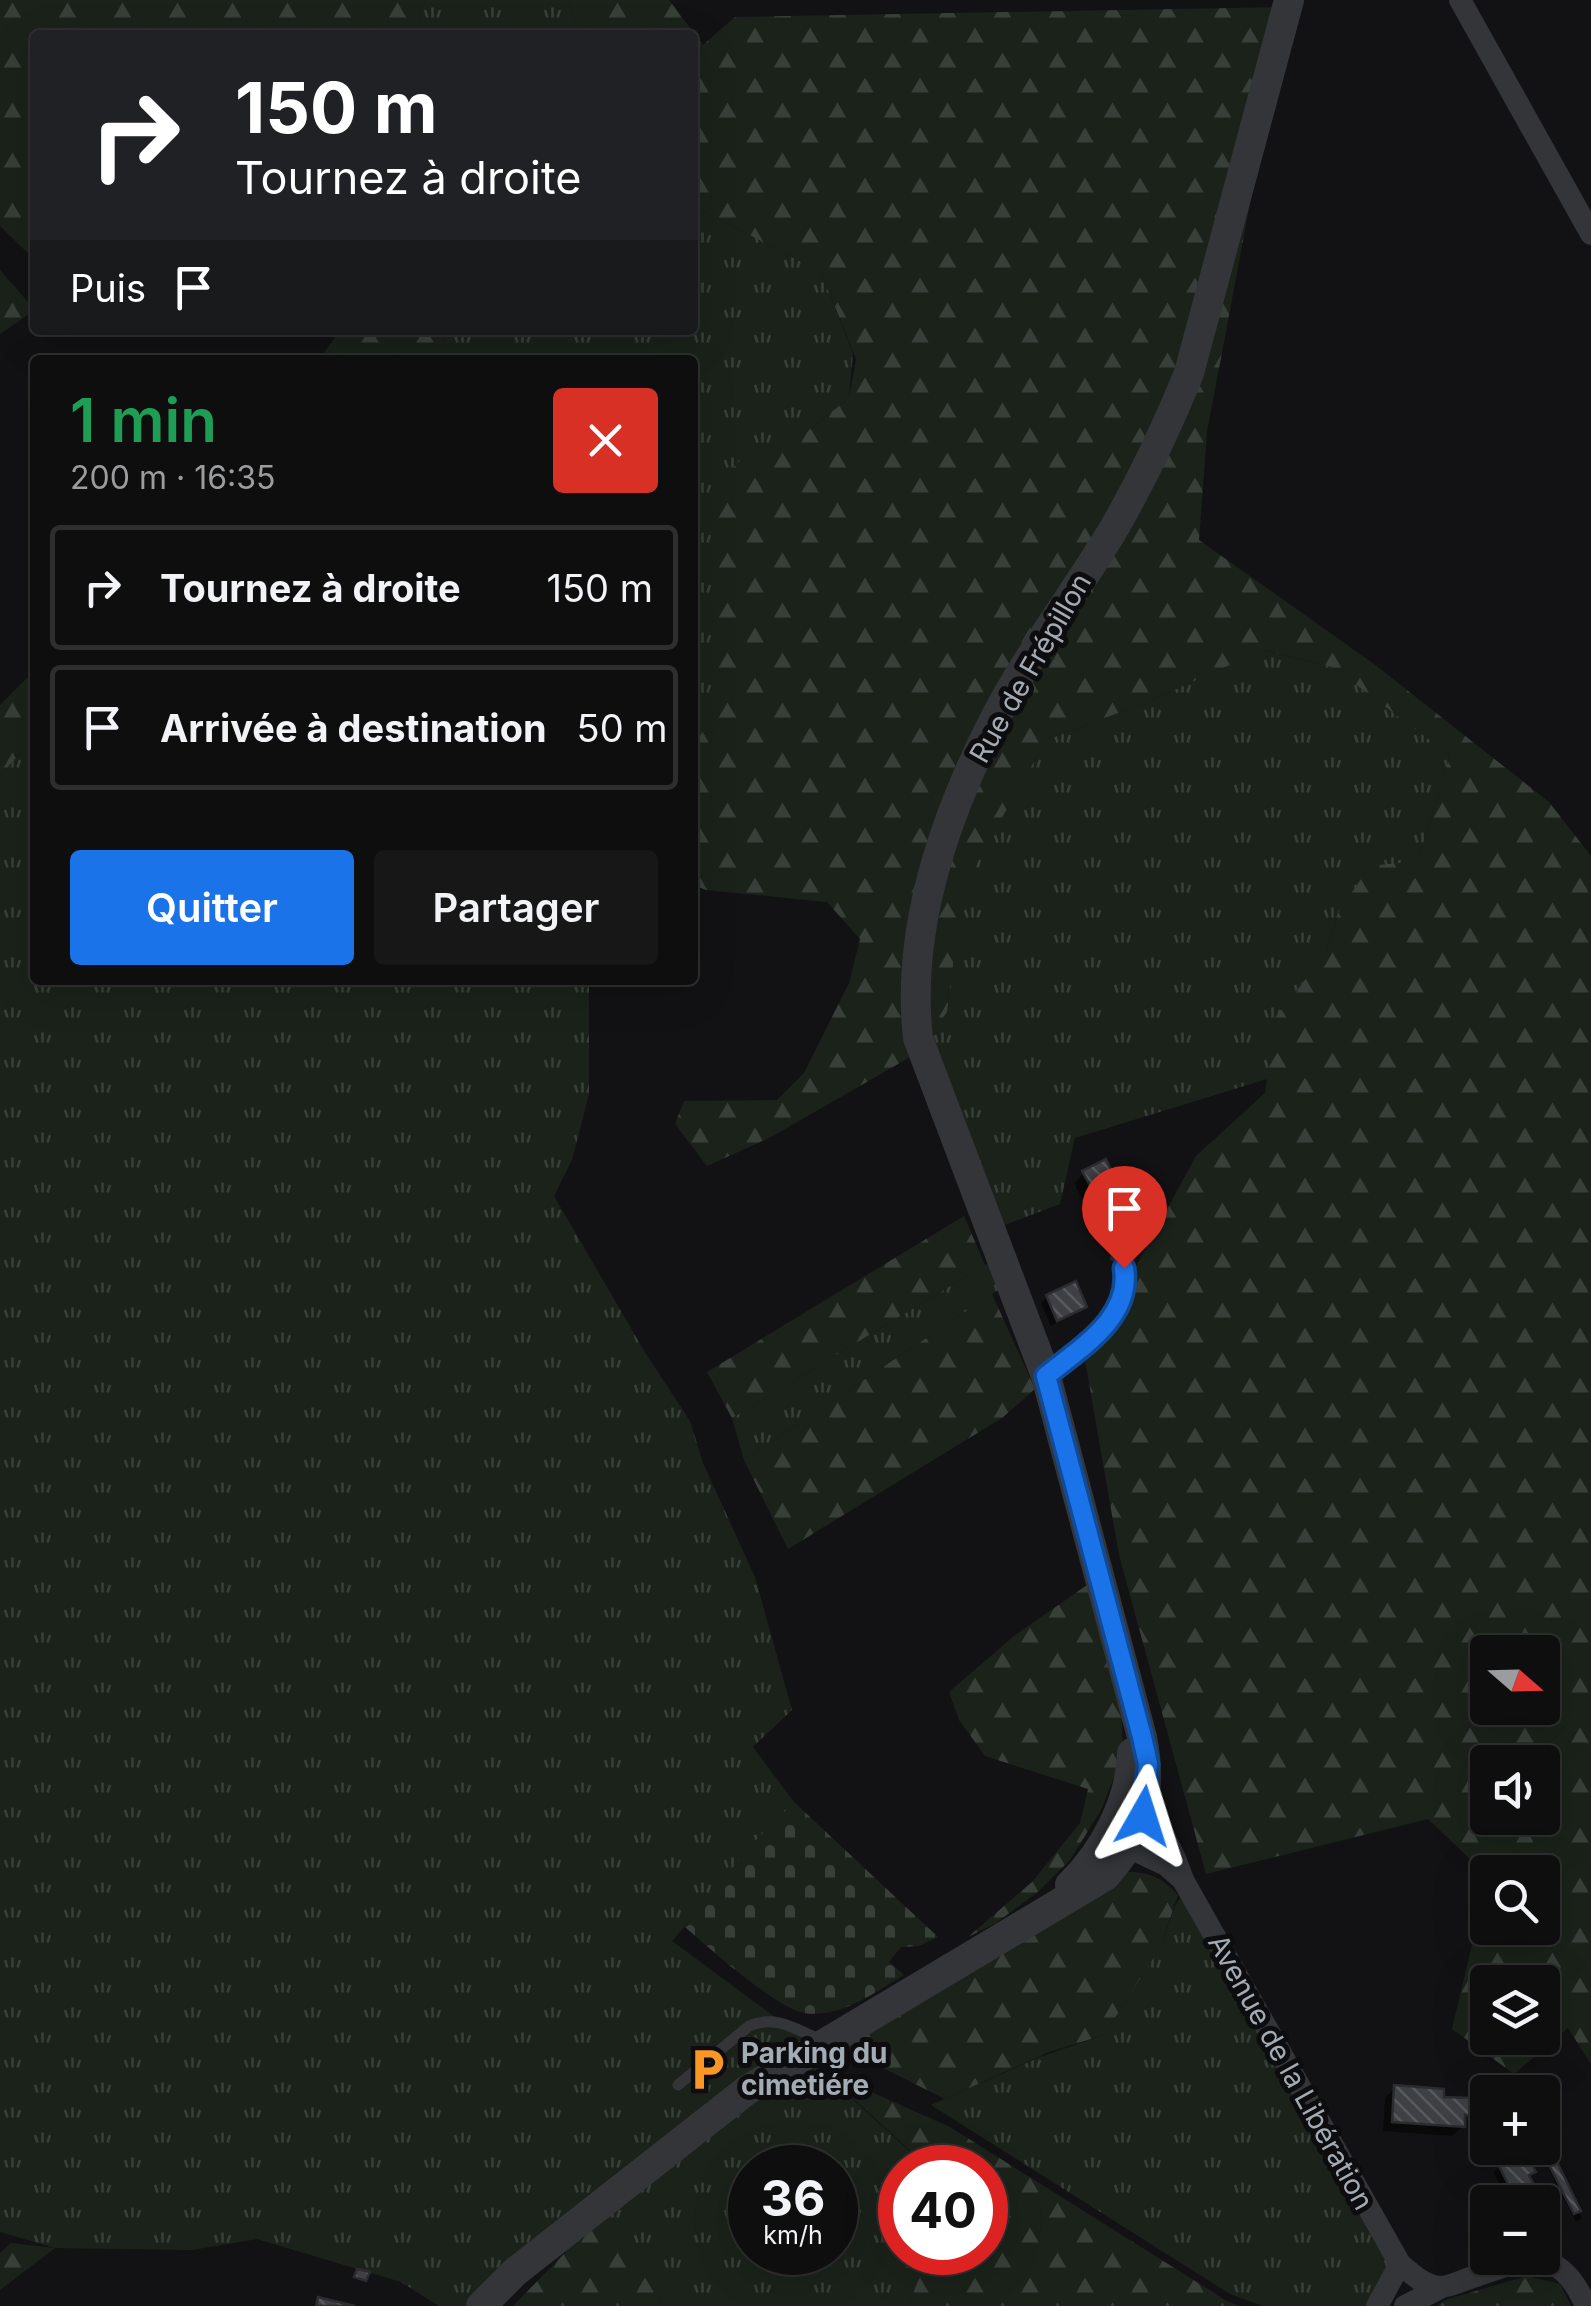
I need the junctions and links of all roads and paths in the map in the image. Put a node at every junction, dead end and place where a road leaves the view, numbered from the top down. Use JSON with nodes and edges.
{"nodes":[{"id":1,"x":1289,"y":0,"type":"edge"},
{"id":2,"x":1460,"y":0,"type":"edge"},
{"id":3,"x":1591,"y":234,"type":"edge"},
{"id":4,"x":1124,"y":1268,"type":"dead end"},
{"id":5,"x":1046,"y":1376,"type":"junction"},
{"id":6,"x":1129,"y":1691,"type":"junction"},
{"id":7,"x":1127,"y":1826,"type":"junction"},
{"id":8,"x":1183,"y":1880,"type":"junction"},
{"id":9,"x":825,"y":2042,"type":"junction"},
{"id":10,"x":678,"y":2086,"type":"dead end"},
{"id":11,"x":1400,"y":2264,"type":"junction"},
{"id":12,"x":1442,"y":2287,"type":"junction"},
{"id":13,"x":1587,"y":2304,"type":"edge"},
{"id":14,"x":481,"y":2306,"type":"edge"},
{"id":15,"x":1377,"y":2306,"type":"edge"},
{"id":16,"x":1405,"y":2306,"type":"edge"}],
"edges":[{"from":1,"to":5,"type":"street","name":"Rue de Frépillon"},
{"from":2,"to":3,"type":"street"},
{"from":4,"to":5,"type":"lane"},
{"from":5,"to":6,"type":"street","name":"Rue de Frépillon"},
{"from":6,"to":7,"type":"street","name":"Rue de Frépillon"},
{"from":6,"to":7,"type":"street","name":"Rue de Frépillon"},
{"from":7,"to":8,"type":"street","name":"Avenue de la Libération"},
{"from":7,"to":8,"type":"street","name":"Avenue de la Libération"},
{"from":7,"to":9,"type":"street"},
{"from":8,"to":11,"type":"street","name":"Avenue de la Libération"},
{"from":9,"to":10,"type":"lane"},
{"from":9,"to":14,"type":"street"},
{"from":11,"to":12,"type":"street"},
{"from":11,"to":15,"type":"street"},
{"from":12,"to":13,"type":"street"},
{"from":12,"to":16,"type":"street"}]}
